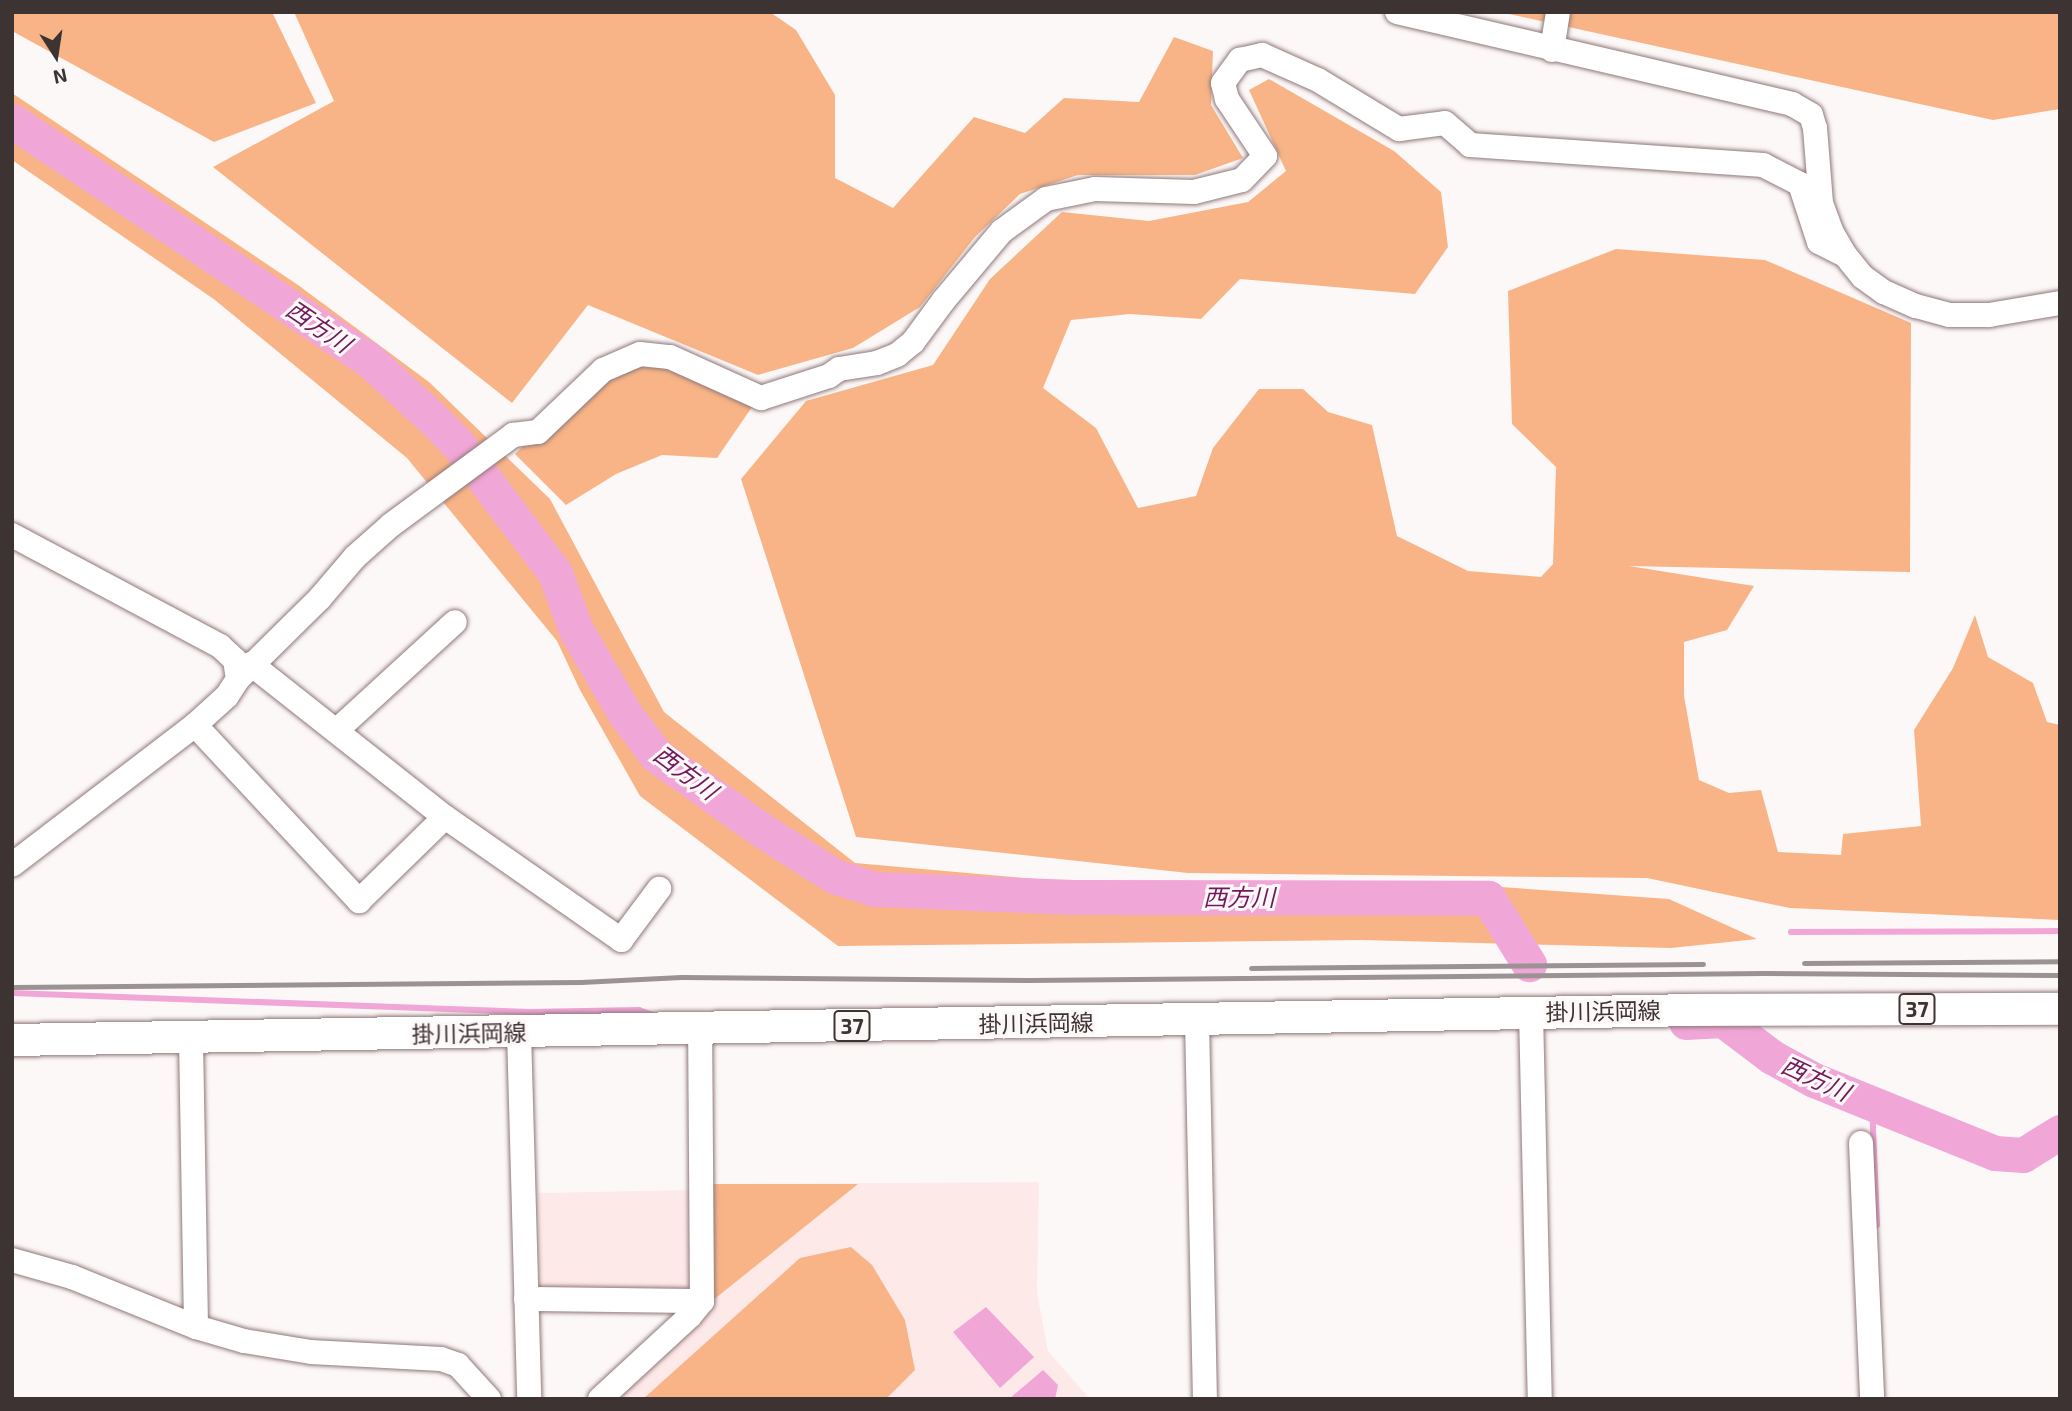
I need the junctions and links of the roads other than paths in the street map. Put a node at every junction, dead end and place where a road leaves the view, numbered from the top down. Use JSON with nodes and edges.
{"nodes":[{"id":1,"x":1397,"y":12,"type":"edge"},
{"id":2,"x":1558,"y":12,"type":"edge"},
{"id":3,"x":1552,"y":50,"type":"junction"},
{"id":4,"x":1845,"y":256,"type":"junction"},
{"id":5,"x":2060,"y":303,"type":"edge"},
{"id":6,"x":12,"y":535,"type":"edge"},
{"id":7,"x":455,"y":622,"type":"dead end"},
{"id":8,"x":245,"y":671,"type":"junction"},
{"id":9,"x":195,"y":725,"type":"junction"},
{"id":10,"x":336,"y":731,"type":"junction"},
{"id":11,"x":445,"y":817,"type":"junction"},
{"id":12,"x":12,"y":865,"type":"edge"},
{"id":13,"x":659,"y":889,"type":"dead end"},
{"id":14,"x":2060,"y":1009,"type":"edge"},
{"id":15,"x":1531,"y":1013,"type":"junction"},
{"id":16,"x":1197,"y":1020,"type":"junction"},
{"id":17,"x":700,"y":1029,"type":"junction"},
{"id":18,"x":519,"y":1032,"type":"junction"},
{"id":19,"x":191,"y":1039,"type":"junction"},
{"id":20,"x":12,"y":1040,"type":"edge"},
{"id":21,"x":1861,"y":1143,"type":"dead end"},
{"id":22,"x":12,"y":1260,"type":"edge"},
{"id":23,"x":533,"y":1299,"type":"junction"},
{"id":24,"x":702,"y":1301,"type":"junction"},
{"id":25,"x":196,"y":1327,"type":"junction"},
{"id":26,"x":489,"y":1399,"type":"edge"},
{"id":27,"x":528,"y":1399,"type":"edge"},
{"id":28,"x":600,"y":1399,"type":"edge"},
{"id":29,"x":1205,"y":1399,"type":"edge"},
{"id":30,"x":1540,"y":1399,"type":"edge"},
{"id":31,"x":1872,"y":1399,"type":"edge"}],
"edges":[{"from":1,"to":3,"type":"street"},
{"from":2,"to":3,"type":"street"},
{"from":3,"to":4,"type":"street"},
{"from":4,"to":5,"type":"street"},
{"from":4,"to":8,"type":"street"},
{"from":6,"to":8,"type":"street"},
{"from":7,"to":10,"type":"street"},
{"from":8,"to":9,"type":"street"},
{"from":8,"to":10,"type":"street"},
{"from":9,"to":11,"type":"street"},
{"from":9,"to":12,"type":"street"},
{"from":10,"to":11,"type":"street"},
{"from":11,"to":13,"type":"street"},
{"from":14,"to":15,"type":"main road","name":"掛川浜岡線","number":"37"},
{"from":15,"to":16,"type":"main road","name":"掛川浜岡線","number":"37"},
{"from":15,"to":30,"type":"street"},
{"from":16,"to":17,"type":"main road","name":"掛川浜岡線","number":"37"},
{"from":16,"to":29,"type":"street"},
{"from":17,"to":18,"type":"main road","name":"掛川浜岡線","number":"37"},
{"from":17,"to":24,"type":"street"},
{"from":18,"to":19,"type":"main road","name":"掛川浜岡線","number":"37"},
{"from":18,"to":23,"type":"street"},
{"from":19,"to":20,"type":"main road","name":"掛川浜岡線","number":"37"},
{"from":19,"to":25,"type":"street"},
{"from":21,"to":31,"type":"street"},
{"from":22,"to":25,"type":"street"},
{"from":23,"to":24,"type":"street"},
{"from":23,"to":27,"type":"street"},
{"from":24,"to":28,"type":"street"},
{"from":25,"to":26,"type":"street"}]}
